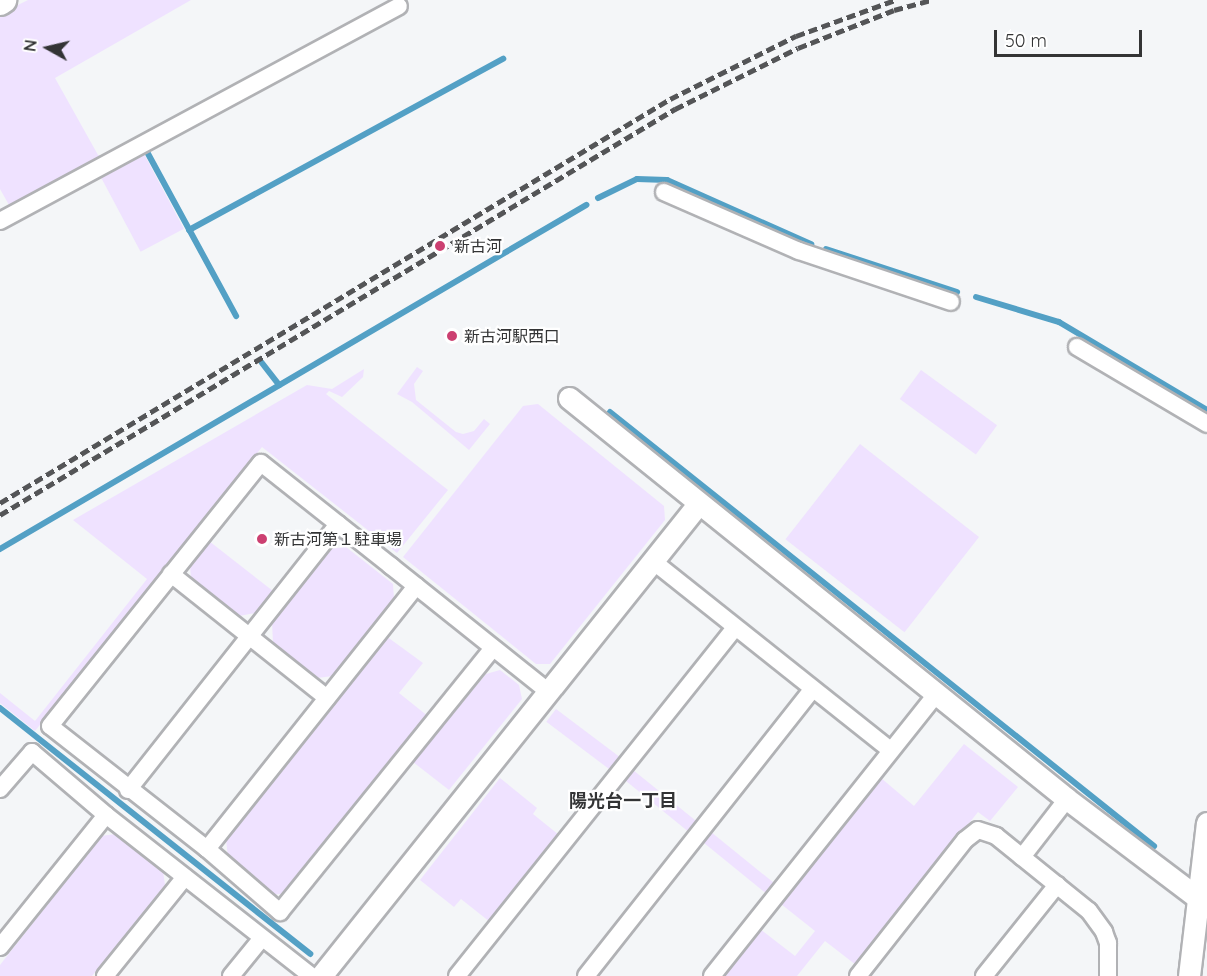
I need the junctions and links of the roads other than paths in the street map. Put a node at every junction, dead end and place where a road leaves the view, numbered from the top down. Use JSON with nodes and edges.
{"nodes":[{"id":1,"x":399,"y":6,"type":"dead end"},
{"id":2,"x":664,"y":192,"type":"dead end"},
{"id":3,"x":0,"y":221,"type":"edge"},
{"id":4,"x":951,"y":302,"type":"dead end"},
{"id":5,"x":1077,"y":346,"type":"dead end"},
{"id":6,"x":569,"y":398,"type":"dead end"},
{"id":7,"x":1207,"y":424,"type":"edge"},
{"id":8,"x":699,"y":503,"type":"junction"},
{"id":9,"x":338,"y":524,"type":"junction"},
{"id":10,"x":654,"y":562,"type":"junction"},
{"id":11,"x":171,"y":574,"type":"junction"},
{"id":12,"x":416,"y":586,"type":"junction"},
{"id":13,"x":735,"y":628,"type":"junction"},
{"id":14,"x":250,"y":635,"type":"junction"},
{"id":15,"x":493,"y":648,"type":"junction"},
{"id":16,"x":812,"y":690,"type":"junction"},
{"id":17,"x":549,"y":692,"type":"junction"},
{"id":18,"x":937,"y":693,"type":"junction"},
{"id":19,"x":327,"y":698,"type":"junction"},
{"id":20,"x":890,"y":750,"type":"junction"},
{"id":21,"x":0,"y":789,"type":"edge"},
{"id":22,"x":128,"y":790,"type":"junction"},
{"id":23,"x":1067,"y":799,"type":"junction"},
{"id":24,"x":106,"y":815,"type":"junction"},
{"id":25,"x":1207,"y":823,"type":"edge"},
{"id":26,"x":207,"y":849,"type":"junction"},
{"id":27,"x":1022,"y":857,"type":"junction"},
{"id":28,"x":185,"y":877,"type":"junction"},
{"id":29,"x":1057,"y":885,"type":"junction"},
{"id":30,"x":1202,"y":902,"type":"edge"},
{"id":31,"x":262,"y":938,"type":"junction"},
{"id":32,"x":0,"y":947,"type":"edge"},
{"id":33,"x":105,"y":976,"type":"edge"},
{"id":34,"x":231,"y":976,"type":"edge"},
{"id":35,"x":310,"y":976,"type":"edge"},
{"id":36,"x":321,"y":976,"type":"edge"},
{"id":37,"x":457,"y":976,"type":"edge"},
{"id":38,"x":586,"y":976,"type":"edge"},
{"id":39,"x":712,"y":976,"type":"edge"},
{"id":40,"x":858,"y":976,"type":"edge"},
{"id":41,"x":984,"y":976,"type":"edge"},
{"id":42,"x":1108,"y":976,"type":"edge"},
{"id":43,"x":1189,"y":976,"type":"edge"}],
"edges":[{"from":1,"to":3,"type":"street"},
{"from":2,"to":4,"type":"street"},
{"from":5,"to":7,"type":"street"},
{"from":6,"to":8,"type":"street"},
{"from":8,"to":10,"type":"street"},
{"from":8,"to":18,"type":"street"},
{"from":9,"to":11,"type":"street"},
{"from":9,"to":12,"type":"street"},
{"from":9,"to":14,"type":"street"},
{"from":10,"to":13,"type":"street"},
{"from":10,"to":17,"type":"street"},
{"from":11,"to":14,"type":"street"},
{"from":11,"to":22,"type":"street"},
{"from":12,"to":15,"type":"street"},
{"from":12,"to":19,"type":"street"},
{"from":13,"to":16,"type":"street"},
{"from":13,"to":37,"type":"street"},
{"from":14,"to":19,"type":"street"},
{"from":14,"to":22,"type":"street"},
{"from":15,"to":17,"type":"street"},
{"from":15,"to":26,"type":"street"},
{"from":16,"to":20,"type":"street"},
{"from":16,"to":38,"type":"street"},
{"from":17,"to":36,"type":"street"},
{"from":18,"to":20,"type":"street"},
{"from":18,"to":23,"type":"street"},
{"from":19,"to":26,"type":"street"},
{"from":20,"to":39,"type":"street"},
{"from":21,"to":24,"type":"street"},
{"from":22,"to":26,"type":"street"},
{"from":23,"to":27,"type":"street"},
{"from":23,"to":30,"type":"street"},
{"from":24,"to":28,"type":"street"},
{"from":24,"to":32,"type":"street"},
{"from":25,"to":30,"type":"street"},
{"from":27,"to":29,"type":"street"},
{"from":27,"to":40,"type":"street"},
{"from":28,"to":31,"type":"street"},
{"from":28,"to":33,"type":"street"},
{"from":29,"to":41,"type":"street"},
{"from":29,"to":42,"type":"street"},
{"from":30,"to":43,"type":"street"},
{"from":31,"to":34,"type":"street"},
{"from":31,"to":35,"type":"street"}]}
